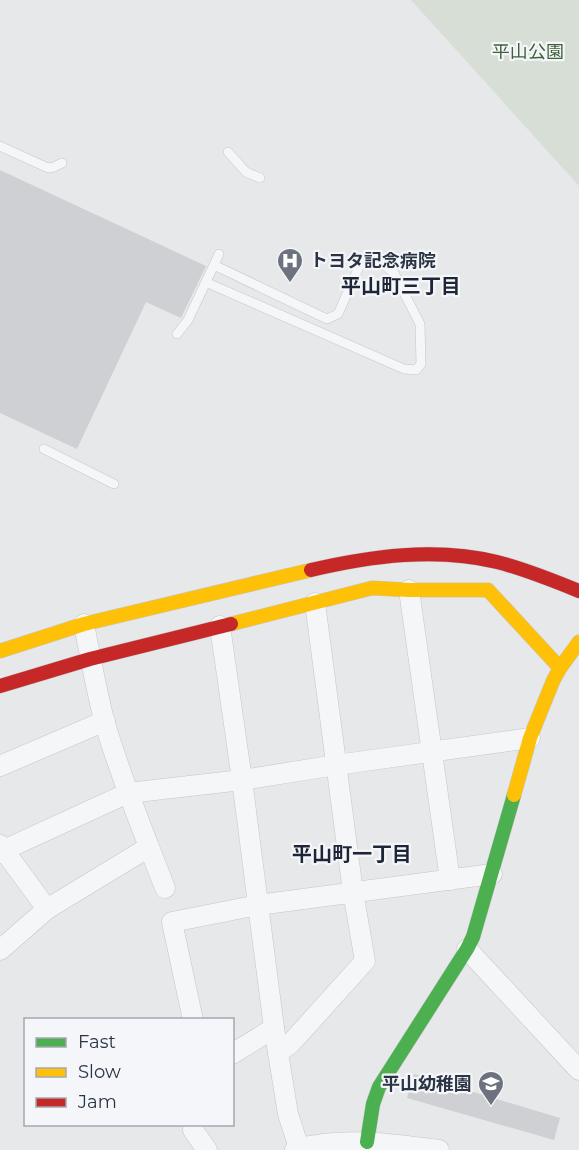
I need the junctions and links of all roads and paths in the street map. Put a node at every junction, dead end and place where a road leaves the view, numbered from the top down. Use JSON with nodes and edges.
{"nodes":[{"id":1,"x":0,"y":146,"type":"edge"},
{"id":2,"x":228,"y":152,"type":"dead end"},
{"id":3,"x":62,"y":163,"type":"dead end"},
{"id":4,"x":260,"y":178,"type":"dead end"},
{"id":5,"x":219,"y":254,"type":"dead end"},
{"id":6,"x":218,"y":267,"type":"dead end"},
{"id":7,"x":210,"y":284,"type":"dead end"},
{"id":8,"x":177,"y":334,"type":"dead end"},
{"id":9,"x":44,"y":449,"type":"dead end"},
{"id":10,"x":114,"y":484,"type":"dead end"},
{"id":11,"x":409,"y":590,"type":"junction"},
{"id":12,"x":579,"y":591,"type":"edge"},
{"id":13,"x":315,"y":603,"type":"junction"},
{"id":14,"x":84,"y":624,"type":"junction"},
{"id":15,"x":220,"y":626,"type":"junction"},
{"id":16,"x":579,"y":642,"type":"edge"},
{"id":17,"x":0,"y":651,"type":"edge"},
{"id":18,"x":90,"y":659,"type":"junction"},
{"id":19,"x":560,"y":668,"type":"junction"},
{"id":20,"x":0,"y":686,"type":"edge"},
{"id":21,"x":105,"y":721,"type":"junction"},
{"id":22,"x":530,"y":738,"type":"junction"},
{"id":23,"x":432,"y":752,"type":"junction"},
{"id":24,"x":336,"y":765,"type":"junction"},
{"id":25,"x":0,"y":766,"type":"edge"},
{"id":26,"x":242,"y":780,"type":"junction"},
{"id":27,"x":128,"y":793,"type":"junction"},
{"id":28,"x":149,"y":847,"type":"junction"},
{"id":29,"x":1,"y":849,"type":"edge"},
{"id":30,"x":492,"y":874,"type":"junction"},
{"id":31,"x":450,"y":880,"type":"junction"},
{"id":32,"x":165,"y":888,"type":"dead end"},
{"id":33,"x":353,"y":892,"type":"junction"},
{"id":34,"x":258,"y":905,"type":"junction"},
{"id":35,"x":47,"y":909,"type":"junction"},
{"id":36,"x":467,"y":949,"type":"junction"},
{"id":37,"x":0,"y":950,"type":"edge"},
{"id":38,"x":193,"y":1018,"type":"edge"},
{"id":39,"x":274,"y":1028,"type":"junction"},
{"id":40,"x":234,"y":1053,"type":"edge"},
{"id":41,"x":278,"y":1053,"type":"junction"},
{"id":42,"x":579,"y":1070,"type":"edge"},
{"id":43,"x":192,"y":1130,"type":"dead end"},
{"id":44,"x":367,"y":1143,"type":"junction"},
{"id":45,"x":297,"y":1149,"type":"edge"},
{"id":46,"x":207,"y":1150,"type":"edge"},
{"id":47,"x":439,"y":1150,"type":"edge"}],
"edges":[{"from":1,"to":3,"type":"lane"},
{"from":2,"to":4,"type":"lane"},
{"from":5,"to":8,"type":"lane"},
{"from":6,"to":7,"type":"lane"},
{"from":9,"to":10,"type":"lane"},
{"from":11,"to":13,"type":"street"},
{"from":11,"to":19,"type":"street"},
{"from":11,"to":23,"type":"street"},
{"from":12,"to":14,"type":"street"},
{"from":13,"to":15,"type":"street"},
{"from":13,"to":24,"type":"street"},
{"from":14,"to":17,"type":"street"},
{"from":14,"to":18,"type":"street"},
{"from":15,"to":18,"type":"street"},
{"from":15,"to":26,"type":"street"},
{"from":16,"to":19,"type":"street"},
{"from":18,"to":20,"type":"street"},
{"from":18,"to":21,"type":"street"},
{"from":19,"to":22,"type":"street"},
{"from":21,"to":25,"type":"street"},
{"from":21,"to":27,"type":"street"},
{"from":22,"to":23,"type":"street"},
{"from":22,"to":30,"type":"street"},
{"from":23,"to":24,"type":"street"},
{"from":23,"to":31,"type":"street"},
{"from":24,"to":26,"type":"street"},
{"from":24,"to":33,"type":"street"},
{"from":26,"to":27,"type":"street"},
{"from":26,"to":34,"type":"street"},
{"from":27,"to":28,"type":"street"},
{"from":27,"to":29,"type":"street"},
{"from":28,"to":32,"type":"street"},
{"from":28,"to":35,"type":"street"},
{"from":29,"to":35,"type":"street"},
{"from":30,"to":31,"type":"street"},
{"from":30,"to":36,"type":"street"},
{"from":31,"to":33,"type":"street"},
{"from":33,"to":34,"type":"street"},
{"from":33,"to":41,"type":"street"},
{"from":34,"to":38,"type":"street"},
{"from":34,"to":39,"type":"street"},
{"from":35,"to":37,"type":"street"},
{"from":36,"to":42,"type":"street"},
{"from":36,"to":44,"type":"street"},
{"from":39,"to":40,"type":"street"},
{"from":39,"to":41,"type":"street"},
{"from":41,"to":45,"type":"street"},
{"from":43,"to":46,"type":"street"},
{"from":44,"to":45,"type":"street"},
{"from":44,"to":47,"type":"street"}]}
